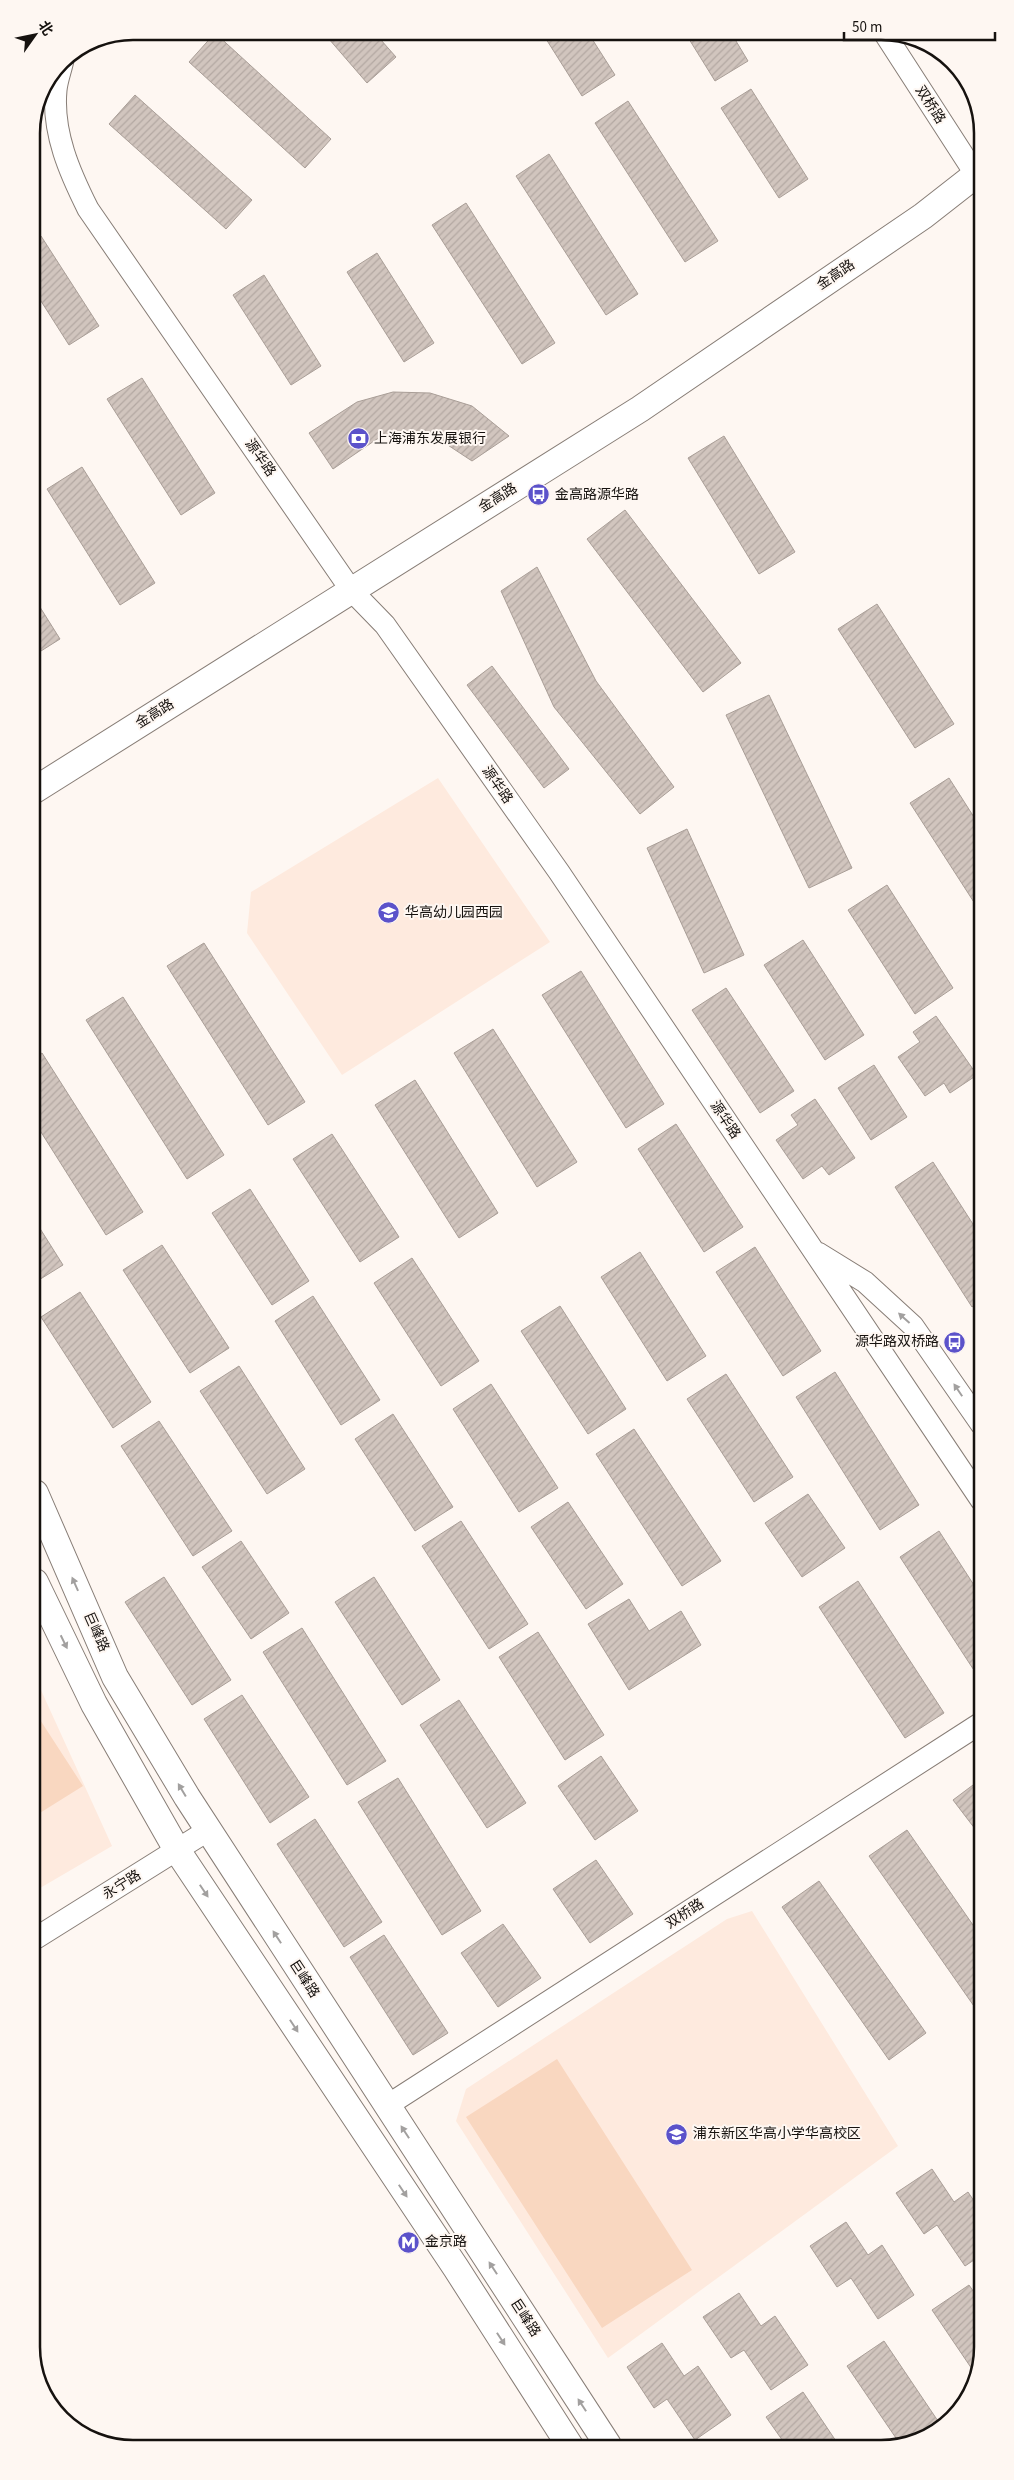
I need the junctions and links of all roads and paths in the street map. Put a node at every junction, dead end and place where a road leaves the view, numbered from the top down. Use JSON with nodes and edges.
{"nodes":[{"id":1,"x":888,"y":40,"type":"edge"},
{"id":2,"x":59,"y":77,"type":"edge"},
{"id":3,"x":974,"y":171,"type":"edge"},
{"id":4,"x":974,"y":178,"type":"edge"},
{"id":5,"x":351,"y":590,"type":"junction"},
{"id":6,"x":40,"y":787,"type":"edge"},
{"id":7,"x":812,"y":1249,"type":"junction"},
{"id":8,"x":974,"y":1415,"type":"edge"},
{"id":9,"x":974,"y":1490,"type":"edge"},
{"id":10,"x":40,"y":1504,"type":"edge"},
{"id":11,"x":40,"y":1592,"type":"edge"},
{"id":12,"x":974,"y":1728,"type":"edge"},
{"id":13,"x":207,"y":1831,"type":"junction"},
{"id":14,"x":177,"y":1850,"type":"junction"},
{"id":15,"x":40,"y":1936,"type":"edge"},
{"id":16,"x":388,"y":2105,"type":"junction"},
{"id":17,"x":566,"y":2440,"type":"edge"},
{"id":18,"x":605,"y":2440,"type":"edge"}],
"edges":[{"from":1,"to":3,"type":"street","name":"双桥路"},
{"from":2,"to":5,"type":"street","name":"源华路"},
{"from":4,"to":5,"type":"main road","name":"金高路"},
{"from":5,"to":6,"type":"main road","name":"金高路"},
{"from":5,"to":7,"type":"street","name":"源华路"},
{"from":8,"to":7,"type":"street","one_way":true},
{"from":7,"to":9,"type":"street","name":"源华路"},
{"from":13,"to":10,"type":"main road","name":"巨峰路","one_way":true},
{"from":11,"to":14,"type":"main road","one_way":true},
{"from":12,"to":16,"type":"street","name":"双桥路"},
{"from":13,"to":14,"type":"street","name":"永宁路"},
{"from":16,"to":13,"type":"main road","name":"巨峰路","one_way":true},
{"from":14,"to":15,"type":"street","name":"永宁路"},
{"from":14,"to":17,"type":"main road","one_way":true},
{"from":18,"to":16,"type":"main road","name":"巨峰路","one_way":true}]}
